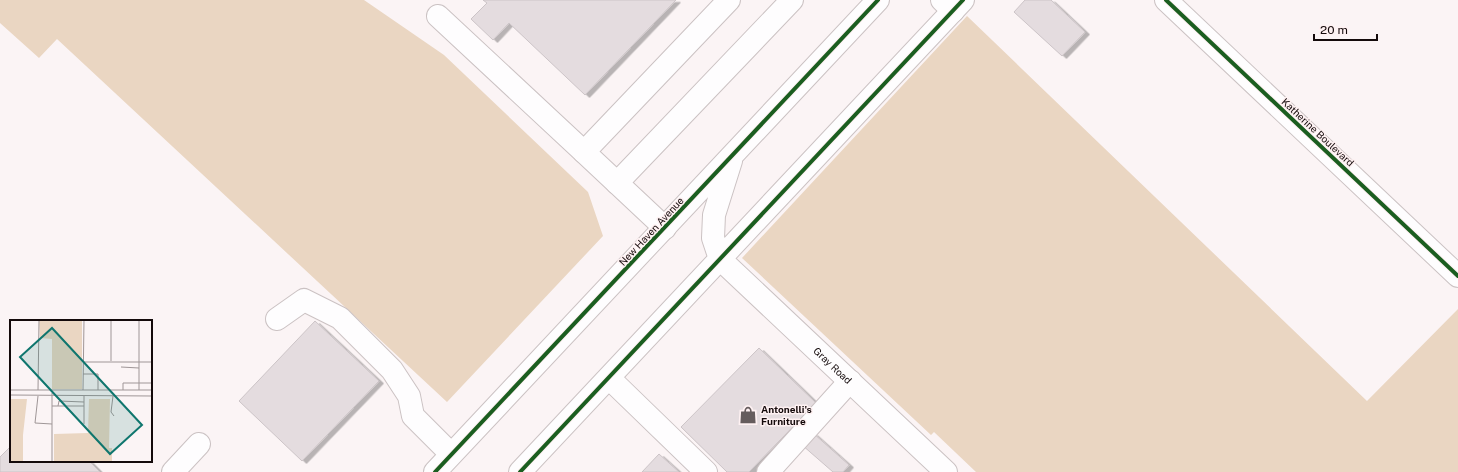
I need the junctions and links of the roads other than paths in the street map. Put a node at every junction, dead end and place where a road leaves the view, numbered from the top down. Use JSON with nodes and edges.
{"nodes":[{"id":1,"x":729,"y":0,"type":"edge"},
{"id":2,"x":792,"y":0,"type":"edge"},
{"id":3,"x":878,"y":0,"type":"edge"},
{"id":4,"x":1166,"y":0,"type":"edge"},
{"id":5,"x":953,"y":4,"type":"edge"},
{"id":6,"x":438,"y":16,"type":"dead end"},
{"id":7,"x":584,"y":152,"type":"junction"},
{"id":8,"x":733,"y":156,"type":"junction"},
{"id":9,"x":617,"y":183,"type":"junction"},
{"id":10,"x":665,"y":228,"type":"junction"},
{"id":11,"x":720,"y":259,"type":"junction"},
{"id":12,"x":1458,"y":276,"type":"edge"},
{"id":13,"x":277,"y":319,"type":"dead end"},
{"id":14,"x":609,"y":378,"type":"junction"},
{"id":15,"x":850,"y":381,"type":"junction"},
{"id":16,"x":198,"y":444,"type":"dead end"},
{"id":17,"x":451,"y":454,"type":"junction"},
{"id":18,"x":173,"y":472,"type":"edge"},
{"id":19,"x":435,"y":472,"type":"edge"},
{"id":20,"x":520,"y":472,"type":"edge"},
{"id":21,"x":706,"y":472,"type":"edge"},
{"id":22,"x":768,"y":472,"type":"edge"},
{"id":23,"x":946,"y":472,"type":"edge"}],
"edges":[{"from":1,"to":7,"type":"main road"},
{"from":2,"to":9,"type":"main road"},
{"from":3,"to":8,"type":"main road","name":"New Haven Avenue"},
{"from":4,"to":12,"type":"main road","name":"Katherine Boulevard"},
{"from":5,"to":11,"type":"main road"},
{"from":6,"to":7,"type":"main road"},
{"from":7,"to":9,"type":"main road"},
{"from":8,"to":10,"type":"main road","name":"New Haven Avenue"},
{"from":8,"to":11,"type":"main road"},
{"from":9,"to":10,"type":"main road"},
{"from":10,"to":17,"type":"main road","name":"New Haven Avenue"},
{"from":11,"to":14,"type":"main road"},
{"from":11,"to":15,"type":"main road","name":"Gray Road"},
{"from":13,"to":17,"type":"main road"},
{"from":14,"to":20,"type":"main road"},
{"from":14,"to":21,"type":"main road"},
{"from":15,"to":22,"type":"main road"},
{"from":15,"to":23,"type":"main road","name":"Gray Road"},
{"from":16,"to":18,"type":"main road"},
{"from":17,"to":19,"type":"main road","name":"New Haven Avenue"}]}
